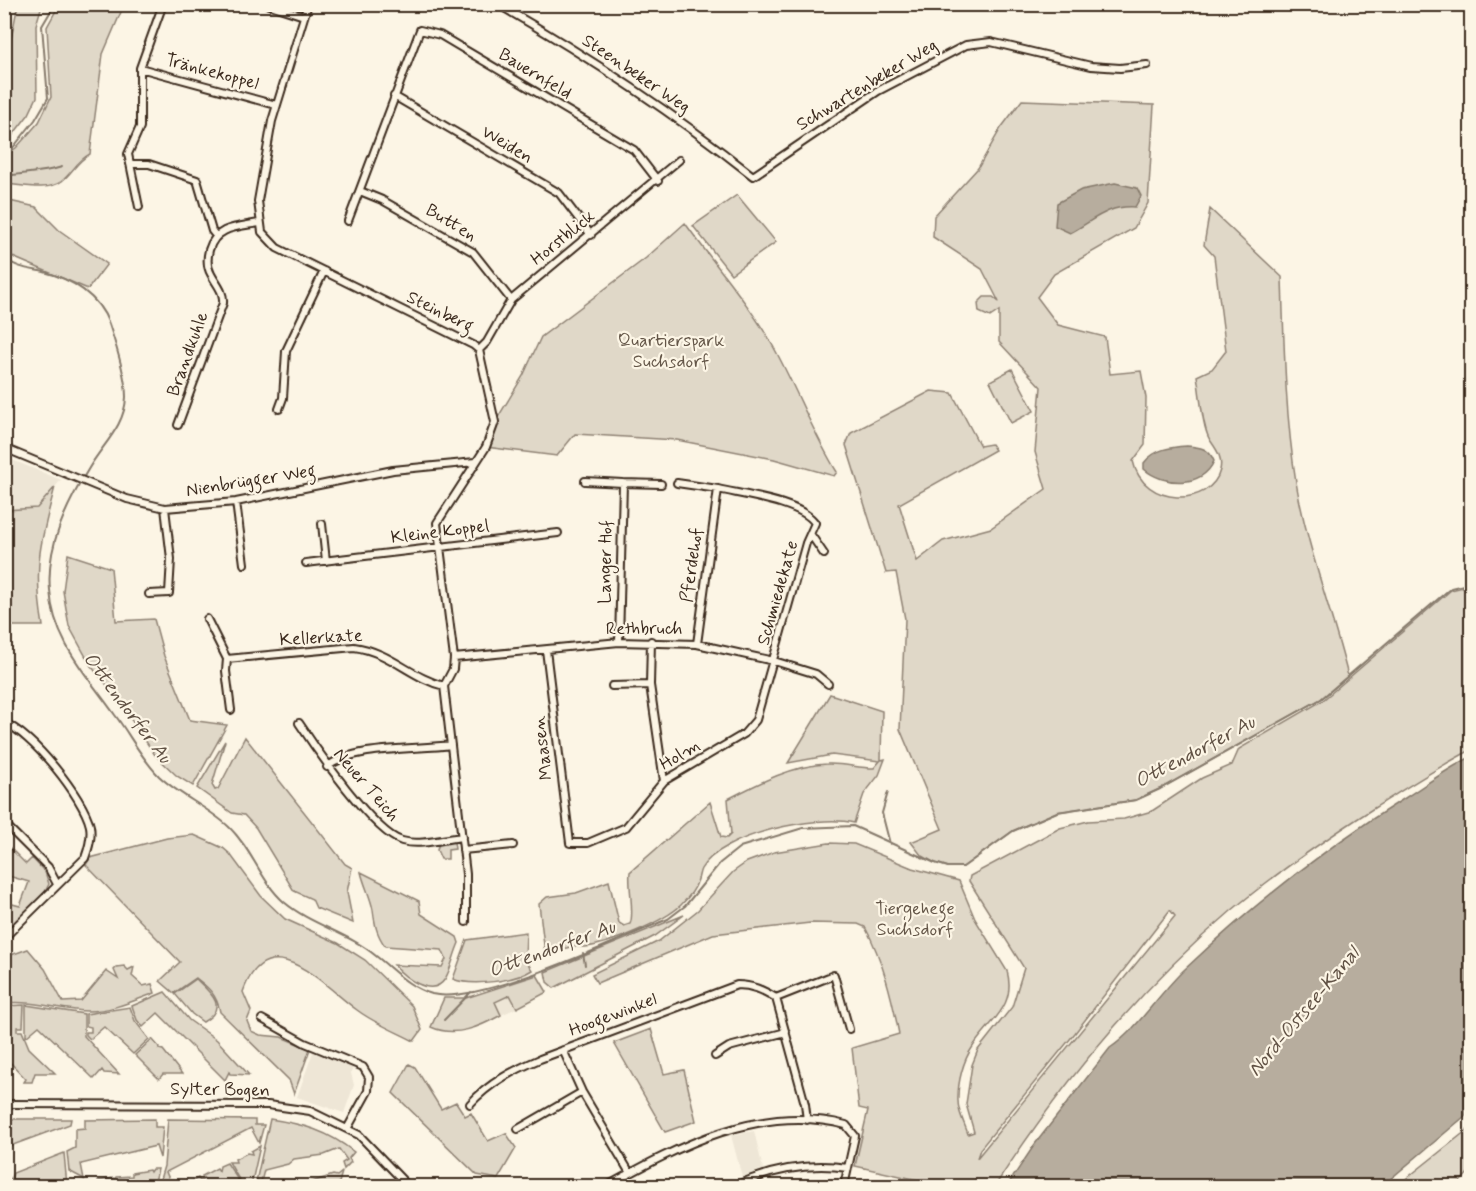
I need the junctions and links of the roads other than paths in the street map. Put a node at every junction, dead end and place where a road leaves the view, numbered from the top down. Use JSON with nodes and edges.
{"nodes":[{"id":1,"x":163,"y":4,"type":"edge"},
{"id":2,"x":267,"y":4,"type":"edge"},
{"id":3,"x":308,"y":4,"type":"edge"},
{"id":4,"x":497,"y":4,"type":"edge"},
{"id":5,"x":304,"y":16,"type":"junction"},
{"id":6,"x":1147,"y":65,"type":"dead end"},
{"id":7,"x":140,"y":68,"type":"junction"},
{"id":8,"x":394,"y":96,"type":"junction"},
{"id":9,"x":276,"y":105,"type":"junction"},
{"id":10,"x":680,"y":160,"type":"dead end"},
{"id":11,"x":130,"y":164,"type":"junction"},
{"id":12,"x":753,"y":176,"type":"joint"},
{"id":13,"x":658,"y":181,"type":"junction"},
{"id":14,"x":360,"y":191,"type":"junction"},
{"id":15,"x":139,"y":207,"type":"dead end"},
{"id":16,"x":348,"y":221,"type":"dead end"},
{"id":17,"x":259,"y":223,"type":"junction"},
{"id":18,"x":591,"y":235,"type":"junction"},
{"id":19,"x":216,"y":236,"type":"junction"},
{"id":20,"x":324,"y":271,"type":"junction"},
{"id":21,"x":511,"y":300,"type":"junction"},
{"id":22,"x":479,"y":350,"type":"junction"},
{"id":23,"x":279,"y":409,"type":"dead end"},
{"id":24,"x":178,"y":425,"type":"dead end"},
{"id":25,"x":4,"y":448,"type":"edge"},
{"id":26,"x":476,"y":462,"type":"junction"},
{"id":27,"x":585,"y":481,"type":"dead end"},
{"id":28,"x":623,"y":483,"type":"junction"},
{"id":29,"x":676,"y":483,"type":"dead end"},
{"id":30,"x":661,"y":484,"type":"dead end"},
{"id":31,"x":718,"y":489,"type":"junction"},
{"id":32,"x":236,"y":502,"type":"junction"},
{"id":33,"x":165,"y":508,"type":"junction"},
{"id":34,"x":321,"y":524,"type":"dead end"},
{"id":35,"x":558,"y":533,"type":"dead end"},
{"id":36,"x":811,"y":535,"type":"junction"},
{"id":37,"x":439,"y":547,"type":"junction"},
{"id":38,"x":824,"y":554,"type":"dead end"},
{"id":39,"x":326,"y":561,"type":"junction"},
{"id":40,"x":306,"y":563,"type":"dead end"},
{"id":41,"x":244,"y":564,"type":"dead end"},
{"id":42,"x":149,"y":594,"type":"dead end"},
{"id":43,"x":207,"y":619,"type":"dead end"},
{"id":44,"x":651,"y":641,"type":"junction"},
{"id":45,"x":619,"y":642,"type":"junction"},
{"id":46,"x":697,"y":644,"type":"junction"},
{"id":47,"x":546,"y":650,"type":"junction"},
{"id":48,"x":454,"y":658,"type":"junction"},
{"id":49,"x":227,"y":659,"type":"junction"},
{"id":50,"x":774,"y":661,"type":"junction"},
{"id":51,"x":828,"y":684,"type":"dead end"},
{"id":52,"x":650,"y":685,"type":"junction"},
{"id":53,"x":444,"y":686,"type":"junction"},
{"id":54,"x":612,"y":686,"type":"dead end"},
{"id":55,"x":231,"y":710,"type":"dead end"},
{"id":56,"x":4,"y":723,"type":"edge"},
{"id":57,"x":299,"y":723,"type":"dead end"},
{"id":58,"x":451,"y":745,"type":"junction"},
{"id":59,"x":327,"y":766,"type":"junction"},
{"id":60,"x":664,"y":781,"type":"junction"},
{"id":61,"x":4,"y":823,"type":"edge"},
{"id":62,"x":462,"y":837,"type":"junction"},
{"id":63,"x":570,"y":843,"type":"joint"},
{"id":64,"x":513,"y":845,"type":"dead end"},
{"id":65,"x":464,"y":850,"type":"junction"},
{"id":66,"x":57,"y":884,"type":"junction"},
{"id":67,"x":466,"y":922,"type":"dead end"},
{"id":68,"x":4,"y":938,"type":"edge"},
{"id":69,"x":776,"y":998,"type":"junction"},
{"id":70,"x":262,"y":1019,"type":"dead end"},
{"id":71,"x":849,"y":1029,"type":"dead end"},
{"id":72,"x":786,"y":1032,"type":"junction"},
{"id":73,"x":563,"y":1050,"type":"junction"},
{"id":74,"x":715,"y":1056,"type":"dead end"},
{"id":75,"x":582,"y":1092,"type":"junction"},
{"id":76,"x":4,"y":1104,"type":"edge"},
{"id":77,"x":470,"y":1104,"type":"dead end"},
{"id":78,"x":807,"y":1120,"type":"junction"},
{"id":79,"x":347,"y":1129,"type":"junction"},
{"id":80,"x":518,"y":1130,"type":"dead end"},
{"id":81,"x":848,"y":1168,"type":"junction"},
{"id":82,"x":630,"y":1173,"type":"junction"},
{"id":83,"x":408,"y":1186,"type":"edge"},
{"id":84,"x":607,"y":1186,"type":"edge"},
{"id":85,"x":735,"y":1186,"type":"edge"},
{"id":86,"x":844,"y":1186,"type":"edge"}],
"edges":[{"from":1,"to":7,"type":"street"},
{"from":2,"to":5,"type":"street"},
{"from":3,"to":5,"type":"street"},
{"from":4,"to":12,"type":"street","name":"Steenbeker Weg"},
{"from":5,"to":9,"type":"street"},
{"from":6,"to":12,"type":"street","name":"Schwartenbeker Weg"},
{"from":7,"to":9,"type":"street","name":"Tränkekoppel"},
{"from":7,"to":11,"type":"street"},
{"from":8,"to":13,"type":"street","name":"Bauernfeld"},
{"from":8,"to":14,"type":"street"},
{"from":8,"to":18,"type":"street","name":"Weiden"},
{"from":9,"to":17,"type":"street"},
{"from":10,"to":13,"type":"street","name":"Horstblick"},
{"from":11,"to":15,"type":"street"},
{"from":11,"to":19,"type":"street"},
{"from":13,"to":18,"type":"street","name":"Horstblick"},
{"from":14,"to":16,"type":"street"},
{"from":14,"to":21,"type":"street","name":"Butten"},
{"from":17,"to":19,"type":"street"},
{"from":17,"to":20,"type":"street","name":"Steinberg"},
{"from":18,"to":21,"type":"street","name":"Horstblick"},
{"from":19,"to":24,"type":"street","name":"Brandkuhle"},
{"from":20,"to":22,"type":"street","name":"Steinberg"},
{"from":20,"to":23,"type":"street"},
{"from":21,"to":22,"type":"street","name":"Horstblick"},
{"from":22,"to":26,"type":"street","name":"Steinberg"},
{"from":25,"to":33,"type":"street","name":"Nienbrügger Weg"},
{"from":26,"to":32,"type":"street","name":"Nienbrügger Weg"},
{"from":26,"to":37,"type":"street","name":"Steinberg"},
{"from":27,"to":28,"type":"street"},
{"from":28,"to":30,"type":"street"},
{"from":28,"to":45,"type":"street","name":"Langer Hof"},
{"from":29,"to":31,"type":"street"},
{"from":31,"to":36,"type":"street","name":"Schmiedekate"},
{"from":31,"to":46,"type":"street","name":"Pferdehof"},
{"from":32,"to":33,"type":"street","name":"Nienbrügger Weg"},
{"from":32,"to":41,"type":"street"},
{"from":33,"to":42,"type":"street"},
{"from":34,"to":39,"type":"street"},
{"from":35,"to":37,"type":"street","name":"Kleine Koppel"},
{"from":36,"to":38,"type":"street","name":"Schmiedekate"},
{"from":36,"to":50,"type":"street","name":"Schmiedekate"},
{"from":37,"to":39,"type":"street","name":"Kleine Koppel"},
{"from":37,"to":48,"type":"street","name":"Steinberg"},
{"from":39,"to":40,"type":"street","name":"Kleine Koppel"},
{"from":43,"to":49,"type":"street"},
{"from":44,"to":45,"type":"street","name":"Rethbruch"},
{"from":44,"to":46,"type":"street","name":"Rethbruch"},
{"from":44,"to":52,"type":"street"},
{"from":45,"to":47,"type":"street","name":"Rethbruch"},
{"from":46,"to":50,"type":"street","name":"Rethbruch"},
{"from":47,"to":48,"type":"street","name":"Rethbruch"},
{"from":47,"to":63,"type":"street","name":"Maasen"},
{"from":48,"to":53,"type":"street","name":"Steinberg"},
{"from":49,"to":53,"type":"street","name":"Kellerkate"},
{"from":49,"to":55,"type":"street"},
{"from":50,"to":51,"type":"street","name":"Rethbruch"},
{"from":50,"to":60,"type":"street","name":"Holm"},
{"from":52,"to":54,"type":"street"},
{"from":52,"to":60,"type":"street"},
{"from":53,"to":58,"type":"street","name":"Steinberg"},
{"from":56,"to":66,"type":"street"},
{"from":57,"to":59,"type":"street","name":"Neuer Teich"},
{"from":58,"to":59,"type":"street"},
{"from":58,"to":62,"type":"street","name":"Steinberg"},
{"from":59,"to":62,"type":"street","name":"Neuer Teich"},
{"from":60,"to":63,"type":"street","name":"Holm"},
{"from":61,"to":66,"type":"street"},
{"from":62,"to":65,"type":"street","name":"Steinberg"},
{"from":64,"to":65,"type":"street"},
{"from":65,"to":67,"type":"street","name":"Steinberg"},
{"from":66,"to":68,"type":"street"},
{"from":69,"to":71,"type":"street"},
{"from":69,"to":72,"type":"street"},
{"from":69,"to":73,"type":"street","name":"Hoogewinkel"},
{"from":70,"to":79,"type":"street"},
{"from":72,"to":74,"type":"street"},
{"from":72,"to":78,"type":"street"},
{"from":73,"to":75,"type":"street"},
{"from":73,"to":77,"type":"street","name":"Hoogewinkel"},
{"from":75,"to":80,"type":"street"},
{"from":75,"to":82,"type":"street"},
{"from":76,"to":79,"type":"street","name":"Sylter Bogen"},
{"from":78,"to":81,"type":"street"},
{"from":78,"to":82,"type":"street"},
{"from":79,"to":83,"type":"street","name":"Sylter Bogen"},
{"from":81,"to":85,"type":"street"},
{"from":81,"to":86,"type":"street"},
{"from":82,"to":84,"type":"street"}]}
